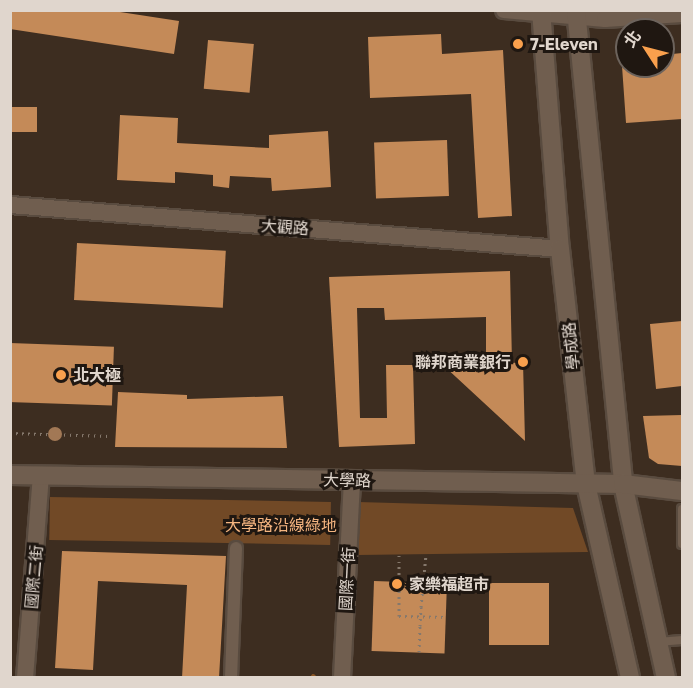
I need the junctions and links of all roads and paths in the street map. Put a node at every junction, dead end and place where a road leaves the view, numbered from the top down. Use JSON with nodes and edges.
{"nodes":[{"id":1,"x":504,"y":10,"type":"edge"},
{"id":2,"x":541,"y":13,"type":"edge"},
{"id":3,"x":576,"y":14,"type":"edge"},
{"id":4,"x":682,"y":14,"type":"edge"},
{"id":5,"x":10,"y":205,"type":"edge"},
{"id":6,"x":560,"y":249,"type":"junction"},
{"id":7,"x":10,"y":433,"type":"edge"},
{"id":8,"x":109,"y":436,"type":"dead end"},
{"id":9,"x":10,"y":475,"type":"edge"},
{"id":10,"x":41,"y":476,"type":"junction"},
{"id":11,"x":352,"y":481,"type":"junction"},
{"id":12,"x":586,"y":483,"type":"junction"},
{"id":13,"x":623,"y":484,"type":"junction"},
{"id":14,"x":682,"y":491,"type":"edge"},
{"id":15,"x":682,"y":509,"type":"edge"},
{"id":16,"x":682,"y":544,"type":"edge"},
{"id":17,"x":236,"y":548,"type":"dead end"},
{"id":18,"x":426,"y":554,"type":"dead end"},
{"id":19,"x":399,"y":555,"type":"dead end"},
{"id":20,"x":446,"y":617,"type":"dead end"},
{"id":21,"x":682,"y":640,"type":"edge"},
{"id":22,"x":658,"y":642,"type":"junction"},
{"id":23,"x":419,"y":652,"type":"dead end"},
{"id":24,"x":25,"y":678,"type":"edge"},
{"id":25,"x":231,"y":678,"type":"edge"},
{"id":26,"x":342,"y":678,"type":"edge"},
{"id":27,"x":630,"y":678,"type":"edge"},
{"id":28,"x":666,"y":678,"type":"edge"}],
"edges":[{"from":1,"to":2,"type":"street"},
{"from":2,"to":3,"type":"street"},
{"from":2,"to":6,"type":"street","name":"學成路"},
{"from":3,"to":4,"type":"street"},
{"from":3,"to":13,"type":"street"},
{"from":5,"to":6,"type":"street","name":"大觀路"},
{"from":6,"to":12,"type":"street","name":"學成路"},
{"from":7,"to":8,"type":"path"},
{"from":9,"to":10,"type":"street","name":"大學路"},
{"from":10,"to":11,"type":"street","name":"大學路"},
{"from":10,"to":24,"type":"street","name":"國際二街"},
{"from":11,"to":12,"type":"street","name":"大學路"},
{"from":11,"to":26,"type":"street","name":"國際一街"},
{"from":12,"to":13,"type":"street","name":"大學路"},
{"from":12,"to":27,"type":"street","name":"學成路"},
{"from":13,"to":14,"type":"street","name":"大學路"},
{"from":13,"to":22,"type":"street"},
{"from":15,"to":16,"type":"lane"},
{"from":17,"to":25,"type":"street"},
{"from":18,"to":23,"type":"path","bridge":true},
{"from":19,"to":20,"type":"path"},
{"from":21,"to":22,"type":"lane"},
{"from":22,"to":28,"type":"street"}]}
